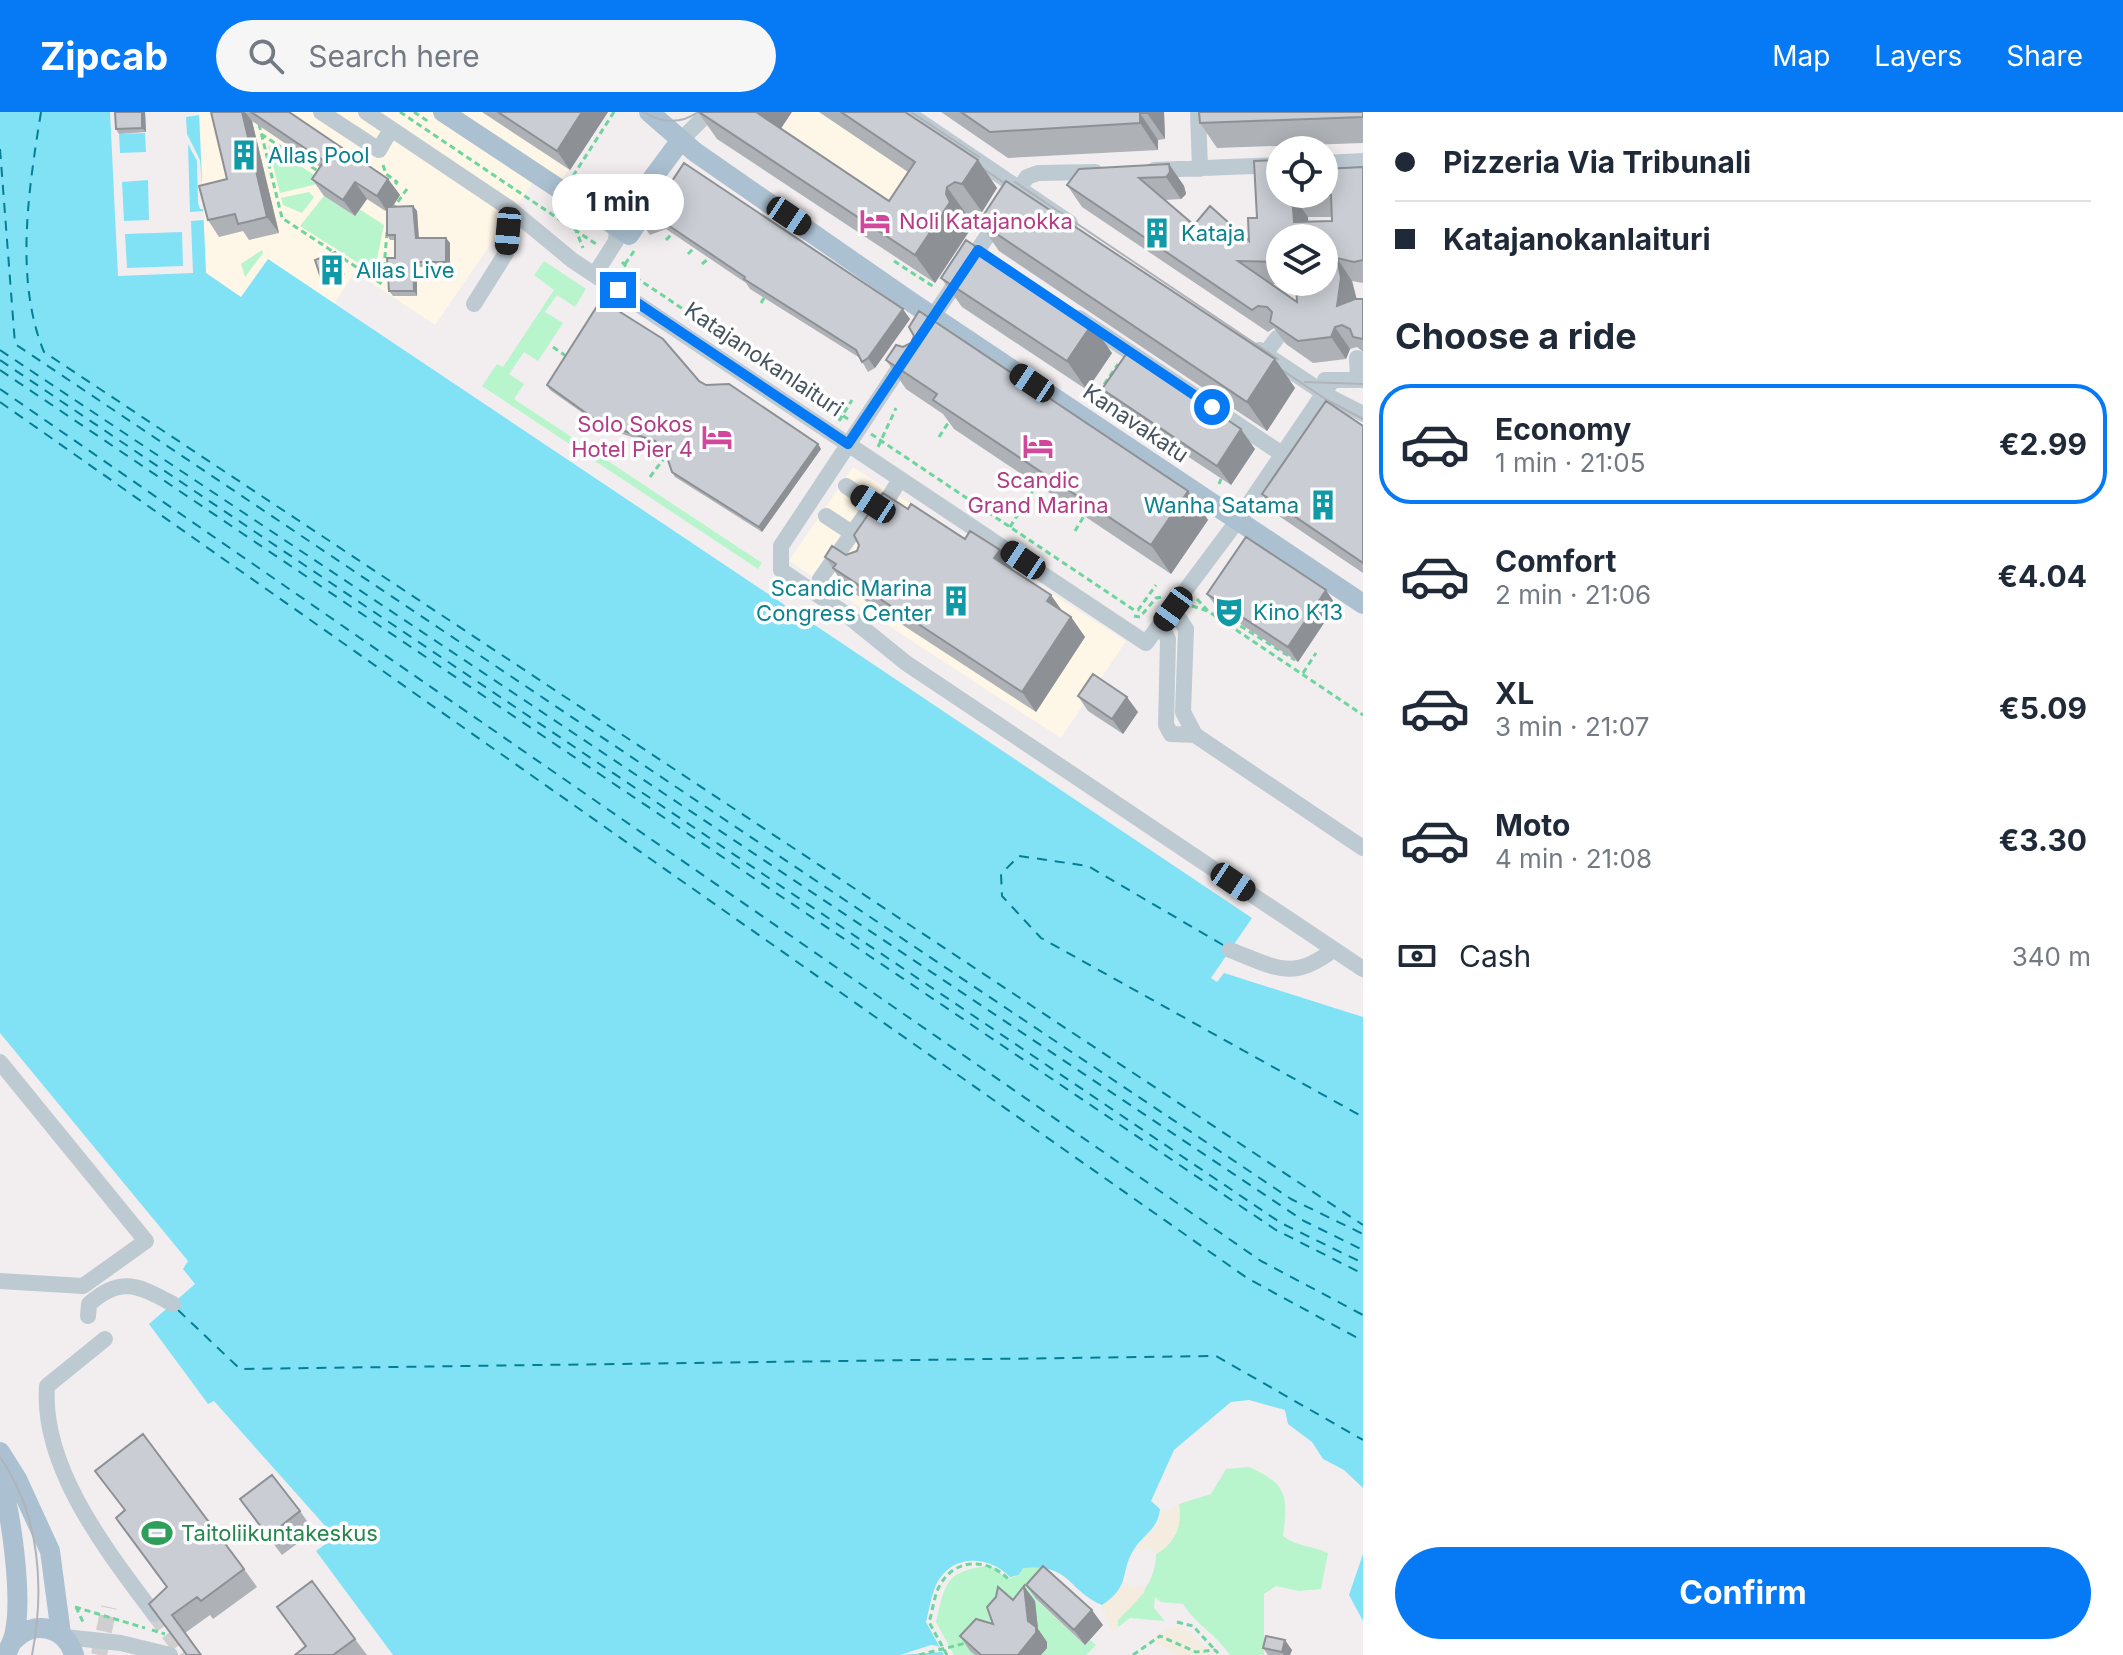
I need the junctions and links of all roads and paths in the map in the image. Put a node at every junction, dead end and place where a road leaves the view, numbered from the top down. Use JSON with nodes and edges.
{"nodes":[{"id":1,"x":257,"y":112,"type":"edge"},
{"id":2,"x":321,"y":112,"type":"edge"},
{"id":3,"x":366,"y":112,"type":"edge"},
{"id":4,"x":400,"y":112,"type":"edge"},
{"id":5,"x":443,"y":112,"type":"edge"},
{"id":6,"x":614,"y":112,"type":"edge"},
{"id":7,"x":709,"y":112,"type":"edge"},
{"id":8,"x":906,"y":112,"type":"edge"},
{"id":9,"x":1198,"y":112,"type":"edge"},
{"id":10,"x":660,"y":115,"type":"edge"},
{"id":11,"x":391,"y":129,"type":"junction"},
{"id":12,"x":261,"y":134,"type":"junction"},
{"id":13,"x":681,"y":140,"type":"junction"},
{"id":14,"x":379,"y":150,"type":"junction"},
{"id":15,"x":1363,"y":161,"type":"edge"},
{"id":16,"x":575,"y":162,"type":"dead end"},
{"id":17,"x":1338,"y":162,"type":"edge"},
{"id":18,"x":580,"y":165,"type":"junction"},
{"id":19,"x":1266,"y":166,"type":"edge"},
{"id":20,"x":1200,"y":169,"type":"junction"},
{"id":21,"x":319,"y":171,"type":"edge"},
{"id":22,"x":573,"y":176,"type":"dead end"},
{"id":23,"x":407,"y":189,"type":"dead end"},
{"id":24,"x":1018,"y":189,"type":"junction"},
{"id":25,"x":391,"y":190,"type":"edge"},
{"id":26,"x":509,"y":208,"type":"junction"},
{"id":27,"x":389,"y":215,"type":"edge"},
{"id":28,"x":976,"y":221,"type":"edge"},
{"id":29,"x":387,"y":228,"type":"edge"},
{"id":30,"x":991,"y":229,"type":"junction"},
{"id":31,"x":1081,"y":230,"type":"edge"},
{"id":32,"x":672,"y":234,"type":"edge"},
{"id":33,"x":618,"y":239,"type":"junction"},
{"id":34,"x":666,"y":240,"type":"dead end"},
{"id":35,"x":694,"y":248,"type":"edge"},
{"id":36,"x":688,"y":254,"type":"dead end"},
{"id":37,"x":709,"y":258,"type":"edge"},
{"id":38,"x":894,"y":261,"type":"edge"},
{"id":39,"x":702,"y":264,"type":"dead end"},
{"id":40,"x":384,"y":268,"type":"edge"},
{"id":41,"x":595,"y":274,"type":"junction"},
{"id":42,"x":385,"y":286,"type":"edge"},
{"id":43,"x":934,"y":287,"type":"dead end"},
{"id":44,"x":474,"y":304,"type":"dead end"},
{"id":45,"x":1065,"y":309,"type":"edge"},
{"id":46,"x":933,"y":317,"type":"junction"},
{"id":47,"x":1239,"y":337,"type":"edge"},
{"id":48,"x":1277,"y":338,"type":"edge"},
{"id":49,"x":553,"y":347,"type":"dead end"},
{"id":50,"x":1127,"y":350,"type":"junction"},
{"id":51,"x":1265,"y":354,"type":"junction"},
{"id":52,"x":908,"y":355,"type":"junction"},
{"id":53,"x":569,"y":358,"type":"edge"},
{"id":54,"x":1357,"y":358,"type":"dead end"},
{"id":55,"x":923,"y":365,"type":"edge"},
{"id":56,"x":1360,"y":380,"type":"edge"},
{"id":57,"x":1328,"y":387,"type":"junction"},
{"id":58,"x":852,"y":400,"type":"dead end"},
{"id":59,"x":896,"y":408,"type":"dead end"},
{"id":60,"x":1363,"y":414,"type":"edge"},
{"id":61,"x":842,"y":415,"type":"junction"},
{"id":62,"x":1083,"y":416,"type":"junction"},
{"id":63,"x":951,"y":419,"type":"edge"},
{"id":64,"x":839,"y":421,"type":"dead end"},
{"id":65,"x":851,"y":421,"type":"dead end"},
{"id":66,"x":868,"y":432,"type":"dead end"},
{"id":67,"x":939,"y":437,"type":"dead end"},
{"id":68,"x":866,"y":439,"type":"dead end"},
{"id":69,"x":881,"y":440,"type":"junction"},
{"id":70,"x":848,"y":444,"type":"junction"},
{"id":71,"x":668,"y":453,"type":"edge"},
{"id":72,"x":875,"y":453,"type":"junction"},
{"id":73,"x":1282,"y":454,"type":"junction"},
{"id":74,"x":650,"y":477,"type":"dead end"},
{"id":75,"x":900,"y":479,"type":"junction"},
{"id":76,"x":1037,"y":484,"type":"edge"},
{"id":77,"x":846,"y":486,"type":"dead end"},
{"id":78,"x":873,"y":504,"type":"junction"},
{"id":79,"x":826,"y":516,"type":"dead end"},
{"id":80,"x":1084,"y":516,"type":"edge"},
{"id":81,"x":1238,"y":520,"type":"junction"},
{"id":82,"x":1010,"y":527,"type":"junction"},
{"id":83,"x":1075,"y":531,"type":"dead end"},
{"id":84,"x":852,"y":533,"type":"junction"},
{"id":85,"x":820,"y":579,"type":"dead end"},
{"id":86,"x":1156,"y":585,"type":"dead end"},
{"id":87,"x":1197,"y":599,"type":"dead end"},
{"id":88,"x":1363,"y":604,"type":"edge"},
{"id":89,"x":1176,"y":605,"type":"junction"},
{"id":90,"x":1215,"y":610,"type":"edge"},
{"id":91,"x":1208,"y":611,"type":"junction"},
{"id":92,"x":1161,"y":625,"type":"junction"},
{"id":93,"x":1316,"y":653,"type":"dead end"},
{"id":94,"x":1295,"y":660,"type":"dead end"},
{"id":95,"x":1302,"y":674,"type":"junction"},
{"id":96,"x":1363,"y":715,"type":"edge"},
{"id":97,"x":1195,"y":735,"type":"junction"},
{"id":98,"x":1363,"y":848,"type":"edge"},
{"id":99,"x":1230,"y":950,"type":"dead end"},
{"id":100,"x":1333,"y":950,"type":"junction"},
{"id":101,"x":1363,"y":969,"type":"edge"},
{"id":102,"x":0,"y":1062,"type":"edge"},
{"id":103,"x":0,"y":1281,"type":"edge"},
{"id":104,"x":173,"y":1304,"type":"dead end"},
{"id":105,"x":88,"y":1316,"type":"dead end"},
{"id":106,"x":105,"y":1339,"type":"dead end"},
{"id":107,"x":0,"y":1452,"type":"edge"},
{"id":108,"x":0,"y":1480,"type":"edge"},
{"id":109,"x":1010,"y":1581,"type":"dead end"},
{"id":110,"x":58,"y":1609,"type":"junction"},
{"id":111,"x":154,"y":1614,"type":"tunnel mouth"},
{"id":112,"x":1177,"y":1622,"type":"dead end"},
{"id":113,"x":165,"y":1634,"type":"edge"},
{"id":114,"x":971,"y":1641,"type":"edge"},
{"id":115,"x":66,"y":1642,"type":"edge"},
{"id":116,"x":944,"y":1648,"type":"junction"},
{"id":117,"x":126,"y":1649,"type":"edge"},
{"id":118,"x":1215,"y":1650,"type":"junction"},
{"id":119,"x":8,"y":1651,"type":"edge"},
{"id":120,"x":170,"y":1655,"type":"edge"},
{"id":121,"x":919,"y":1655,"type":"edge"},
{"id":122,"x":947,"y":1655,"type":"edge"},
{"id":123,"x":1133,"y":1655,"type":"edge"},
{"id":124,"x":1220,"y":1655,"type":"edge"}],
"edges":[{"from":1,"to":12,"type":"path"},
{"from":2,"to":14,"type":"street"},
{"from":3,"to":11,"type":"street","name":"Katajanokanlaituri"},
{"from":4,"to":33,"type":"path"},
{"from":5,"to":33,"type":"main road"},
{"from":6,"to":18,"type":"path"},
{"from":7,"to":13,"type":"street"},
{"from":8,"to":24,"type":"street"},
{"from":9,"to":20,"type":"street"},
{"from":10,"to":13,"type":"main road","name":"Kanavakatu"},
{"from":11,"to":14,"type":"street"},
{"from":11,"to":26,"type":"street","name":"Katajanokanlaituri"},
{"from":12,"to":21,"type":"path"},
{"from":12,"to":42,"type":"path"},
{"from":13,"to":33,"type":"main road"},
{"from":13,"to":46,"type":"main road","name":"Kanavakatu"},
{"from":14,"to":25,"type":"path"},
{"from":15,"to":17,"type":"street"},
{"from":16,"to":18,"type":"path"},
{"from":18,"to":22,"type":"path"},
{"from":19,"to":20,"type":"street"},
{"from":20,"to":24,"type":"street"},
{"from":23,"to":27,"type":"path"},
{"from":24,"to":30,"type":"street"},
{"from":24,"to":31,"type":"street"},
{"from":26,"to":41,"type":"street","name":"Katajanokanlaituri"},
{"from":26,"to":44,"type":"street"},
{"from":28,"to":30,"type":"street"},
{"from":29,"to":40,"type":"path"},
{"from":30,"to":46,"type":"street"},
{"from":32,"to":34,"type":"path"},
{"from":33,"to":41,"type":"street"},
{"from":33,"to":61,"type":"path"},
{"from":35,"to":36,"type":"path"},
{"from":37,"to":39,"type":"path"},
{"from":38,"to":43,"type":"path"},
{"from":41,"to":70,"type":"street","name":"Katajanokanlaituri"},
{"from":45,"to":50,"type":"street"},
{"from":46,"to":52,"type":"street"},
{"from":46,"to":62,"type":"main road","name":"Kanavakatu"},
{"from":47,"to":51,"type":"street"},
{"from":48,"to":51,"type":"street"},
{"from":49,"to":53,"type":"path"},
{"from":50,"to":62,"type":"path"},
{"from":50,"to":73,"type":"street"},
{"from":51,"to":57,"type":"street"},
{"from":52,"to":55,"type":"street"},
{"from":52,"to":70,"type":"street"},
{"from":54,"to":56,"type":"street"},
{"from":56,"to":57,"type":"street"},
{"from":57,"to":60,"type":"street"},
{"from":57,"to":73,"type":"street"},
{"from":58,"to":61,"type":"path"},
{"from":59,"to":69,"type":"path"},
{"from":61,"to":64,"type":"path"},
{"from":61,"to":65,"type":"path"},
{"from":62,"to":81,"type":"main road","name":"Kanavakatu"},
{"from":63,"to":67,"type":"path"},
{"from":66,"to":69,"type":"path"},
{"from":68,"to":72,"type":"path"},
{"from":69,"to":72,"type":"path"},
{"from":69,"to":82,"type":"path"},
{"from":70,"to":72,"type":"street","name":"Katajanokanlaituri"},
{"from":70,"to":100,"type":"street"},
{"from":71,"to":74,"type":"path"},
{"from":72,"to":75,"type":"street","name":"Katajanokanlaituri"},
{"from":72,"to":89,"type":"path"},
{"from":73,"to":81,"type":"street"},
{"from":75,"to":78,"type":"street"},
{"from":75,"to":92,"type":"street","name":"Katajanokanlaituri"},
{"from":76,"to":82,"type":"path"},
{"from":77,"to":78,"type":"street"},
{"from":78,"to":84,"type":"street"},
{"from":79,"to":84,"type":"street"},
{"from":80,"to":83,"type":"path"},
{"from":81,"to":88,"type":"main road","name":"Kanavakatu"},
{"from":81,"to":89,"type":"street"},
{"from":82,"to":86,"type":"path"},
{"from":84,"to":85,"type":"street"},
{"from":87,"to":91,"type":"path"},
{"from":89,"to":91,"type":"path"},
{"from":89,"to":92,"type":"street"},
{"from":89,"to":97,"type":"street"},
{"from":90,"to":94,"type":"path"},
{"from":91,"to":95,"type":"path"},
{"from":92,"to":97,"type":"street"},
{"from":93,"to":95,"type":"path"},
{"from":95,"to":96,"type":"path"},
{"from":97,"to":98,"type":"street"},
{"from":99,"to":100,"type":"street"},
{"from":100,"to":101,"type":"street"},
{"from":102,"to":103,"type":"street"},
{"from":104,"to":105,"type":"street"},
{"from":106,"to":111,"type":"street"},
{"from":107,"to":110,"type":"main road"},
{"from":108,"to":119,"type":"main road"},
{"from":109,"to":116,"type":"path"},
{"from":110,"to":113,"type":"path"},
{"from":110,"to":115,"type":"main road"},
{"from":112,"to":118,"type":"path"},
{"from":114,"to":116,"type":"path"},
{"from":115,"to":117,"type":"street"},
{"from":115,"to":119,"type":"main road"},
{"from":116,"to":121,"type":"path"},
{"from":116,"to":122,"type":"path"},
{"from":117,"to":120,"type":"street"},
{"from":118,"to":123,"type":"path"},
{"from":118,"to":124,"type":"path"}]}
